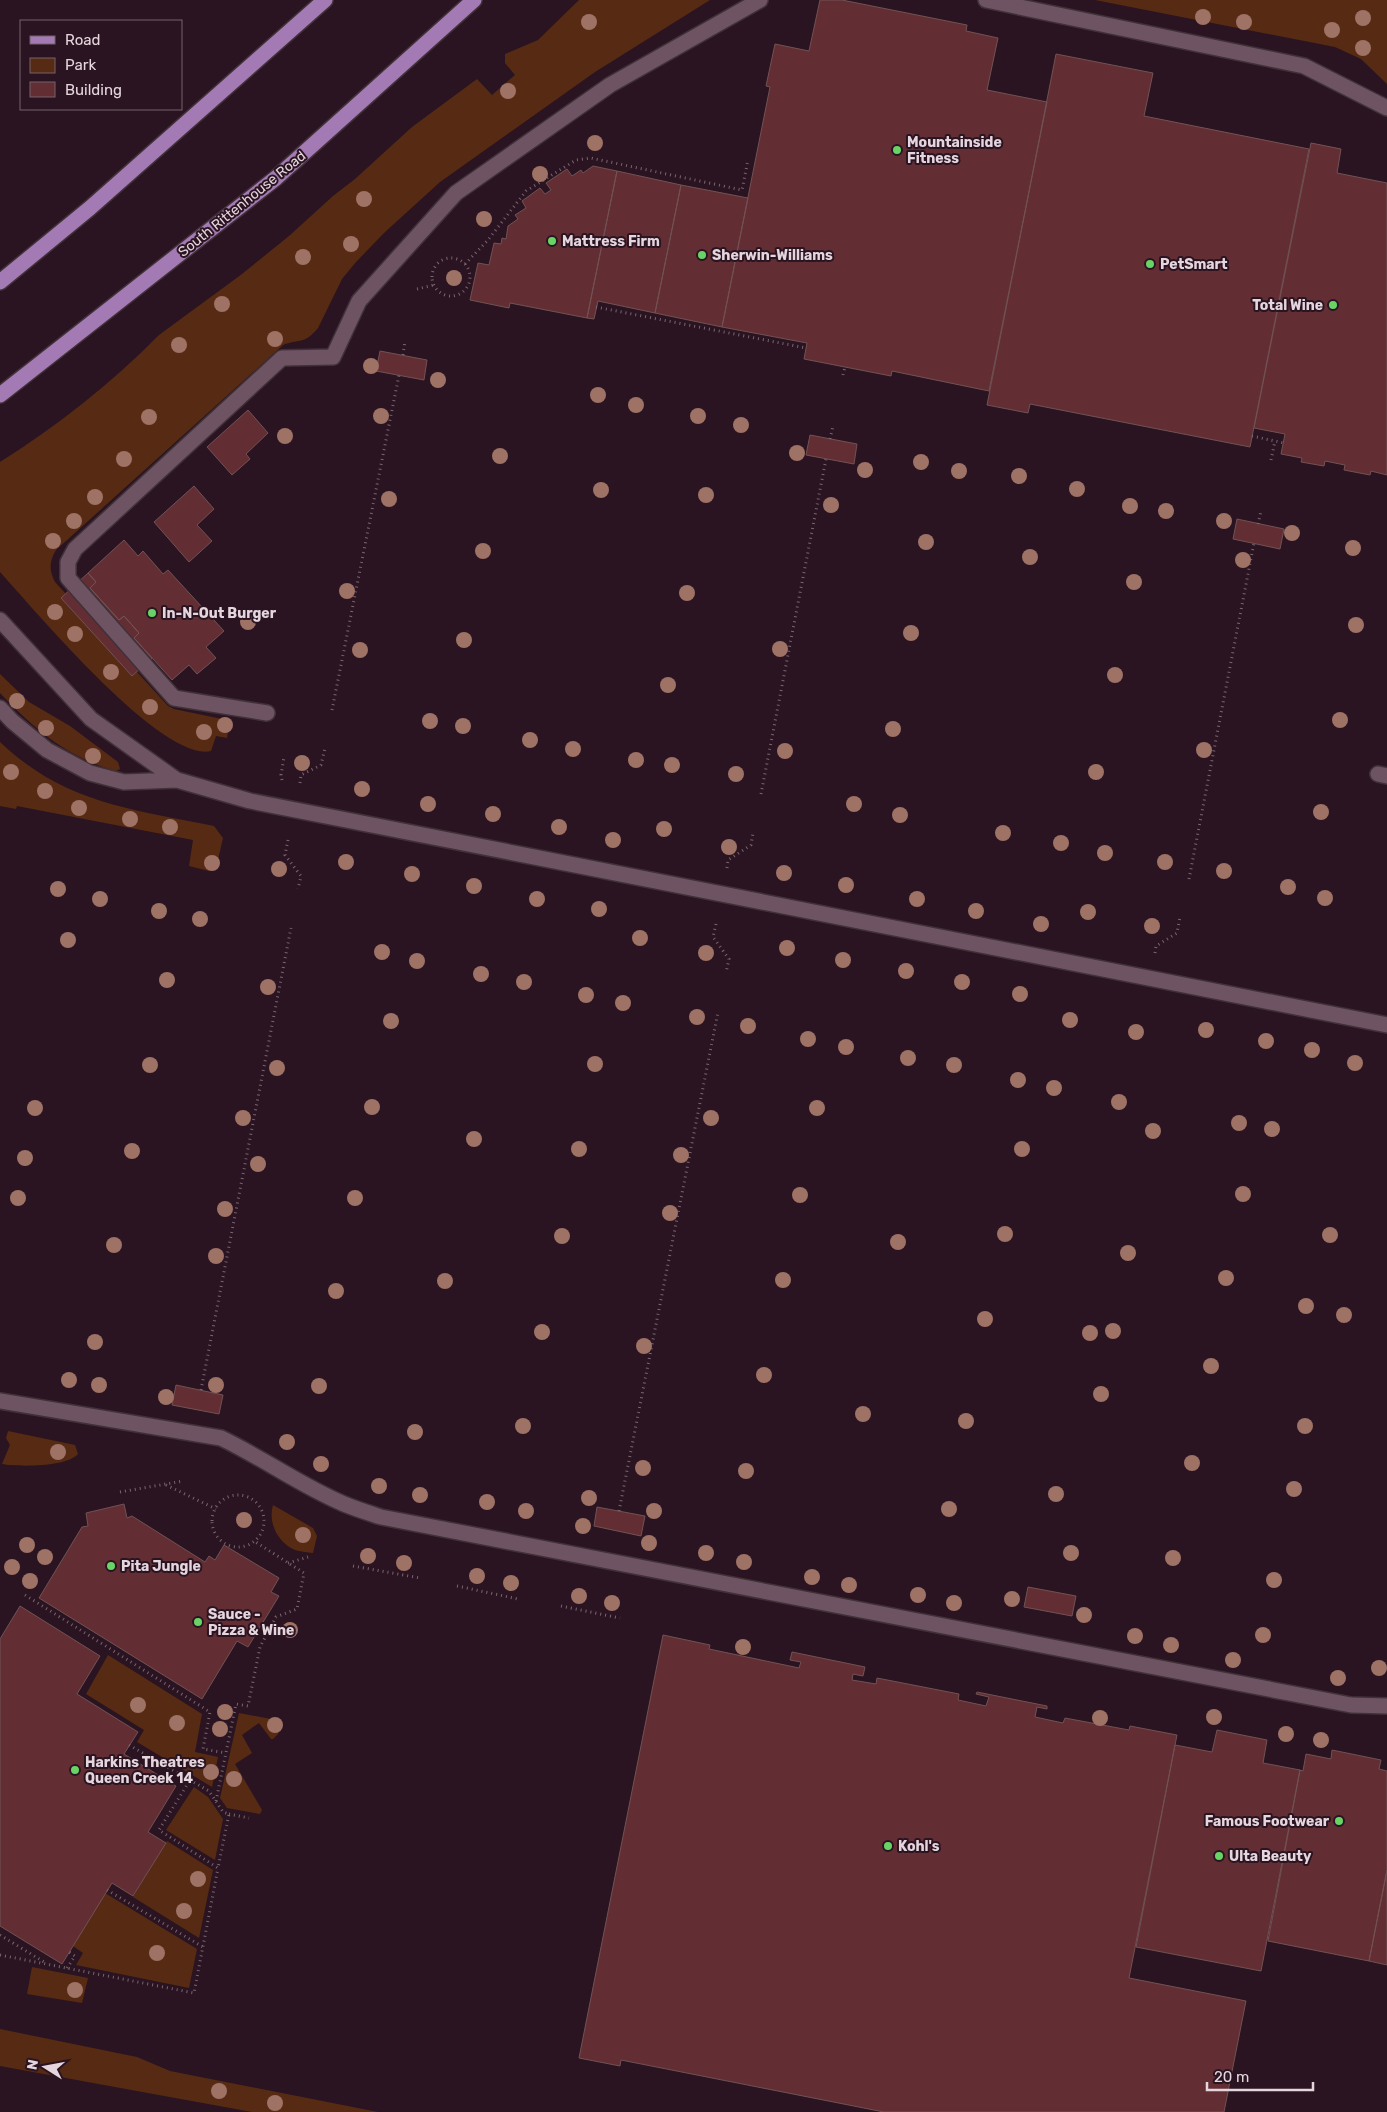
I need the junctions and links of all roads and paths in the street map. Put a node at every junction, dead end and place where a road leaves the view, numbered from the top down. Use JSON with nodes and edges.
{"nodes":[{"id":1,"x":325,"y":0,"type":"edge"},
{"id":2,"x":474,"y":0,"type":"edge"},
{"id":3,"x":760,"y":0,"type":"edge"},
{"id":4,"x":986,"y":0,"type":"edge"},
{"id":5,"x":1387,"y":108,"type":"edge"},
{"id":6,"x":748,"y":160,"type":"dead end"},
{"id":7,"x":465,"y":264,"type":"junction"},
{"id":8,"x":0,"y":282,"type":"edge"},
{"id":9,"x":469,"y":282,"type":"junction"},
{"id":10,"x":474,"y":282,"type":"dead end"},
{"id":11,"x":434,"y":285,"type":"junction"},
{"id":12,"x":417,"y":290,"type":"dead end"},
{"id":13,"x":596,"y":307,"type":"dead end"},
{"id":14,"x":405,"y":341,"type":"dead end"},
{"id":15,"x":806,"y":348,"type":"dead end"},
{"id":16,"x":402,"y":356,"type":"dead end"},
{"id":17,"x":845,"y":367,"type":"dead end"},
{"id":18,"x":843,"y":375,"type":"dead end"},
{"id":19,"x":399,"y":376,"type":"dead end"},
{"id":20,"x":0,"y":396,"type":"edge"},
{"id":21,"x":833,"y":426,"type":"dead end"},
{"id":22,"x":1252,"y":436,"type":"dead end"},
{"id":23,"x":830,"y":439,"type":"dead end"},
{"id":24,"x":1275,"y":441,"type":"junction"},
{"id":25,"x":1284,"y":443,"type":"dead end"},
{"id":26,"x":826,"y":459,"type":"dead end"},
{"id":27,"x":1271,"y":460,"type":"dead end"},
{"id":28,"x":1261,"y":511,"type":"dead end"},
{"id":29,"x":1258,"y":524,"type":"dead end"},
{"id":30,"x":1254,"y":543,"type":"dead end"},
{"id":31,"x":0,"y":620,"type":"edge"},
{"id":32,"x":0,"y":708,"type":"edge"},
{"id":33,"x":332,"y":710,"type":"dead end"},
{"id":34,"x":267,"y":713,"type":"dead end"},
{"id":35,"x":324,"y":748,"type":"dead end"},
{"id":36,"x":284,"y":757,"type":"dead end"},
{"id":37,"x":177,"y":780,"type":"junction"},
{"id":38,"x":287,"y":783,"type":"dead end"},
{"id":39,"x":293,"y":784,"type":"dead end"},
{"id":40,"x":761,"y":794,"type":"dead end"},
{"id":41,"x":753,"y":833,"type":"dead end"},
{"id":42,"x":288,"y":840,"type":"dead end"},
{"id":43,"x":726,"y":871,"type":"dead end"},
{"id":44,"x":1189,"y":879,"type":"dead end"},
{"id":45,"x":298,"y":888,"type":"dead end"},
{"id":46,"x":1180,"y":918,"type":"dead end"},
{"id":47,"x":716,"y":924,"type":"dead end"},
{"id":48,"x":291,"y":928,"type":"dead end"},
{"id":49,"x":1155,"y":953,"type":"dead end"},
{"id":50,"x":726,"y":973,"type":"dead end"},
{"id":51,"x":718,"y":1012,"type":"dead end"},
{"id":52,"x":1387,"y":1025,"type":"edge"},
{"id":53,"x":201,"y":1390,"type":"dead end"},
{"id":54,"x":0,"y":1401,"type":"edge"},
{"id":55,"x":183,"y":1481,"type":"dead end"},
{"id":56,"x":166,"y":1484,"type":"junction"},
{"id":57,"x":120,"y":1492,"type":"dead end"},
{"id":58,"x":216,"y":1509,"type":"junction"},
{"id":59,"x":619,"y":1511,"type":"dead end"},
{"id":60,"x":254,"y":1541,"type":"junction"},
{"id":61,"x":308,"y":1558,"type":"dead end"},
{"id":62,"x":287,"y":1563,"type":"junction"},
{"id":63,"x":353,"y":1566,"type":"dead end"},
{"id":64,"x":420,"y":1578,"type":"dead end"},
{"id":65,"x":458,"y":1586,"type":"dead end"},
{"id":66,"x":24,"y":1595,"type":"dead end"},
{"id":67,"x":518,"y":1599,"type":"dead end"},
{"id":68,"x":560,"y":1606,"type":"dead end"},
{"id":69,"x":620,"y":1618,"type":"dead end"},
{"id":70,"x":1387,"y":1706,"type":"edge"},
{"id":71,"x":129,"y":1746,"type":"dead end"},
{"id":72,"x":226,"y":1753,"type":"junction"},
{"id":73,"x":190,"y":1780,"type":"junction"},
{"id":74,"x":216,"y":1801,"type":"junction"},
{"id":75,"x":228,"y":1814,"type":"junction"},
{"id":76,"x":249,"y":1818,"type":"dead end"},
{"id":77,"x":218,"y":1868,"type":"junction"},
{"id":78,"x":107,"y":1890,"type":"dead end"},
{"id":79,"x":0,"y":1935,"type":"edge"},
{"id":80,"x":203,"y":1947,"type":"junction"},
{"id":81,"x":69,"y":1952,"type":"dead end"},
{"id":82,"x":0,"y":1955,"type":"edge"},
{"id":83,"x":47,"y":1964,"type":"junction"},
{"id":84,"x":68,"y":1968,"type":"junction"}],
"edges":[{"from":1,"to":8,"type":"main road"},
{"from":2,"to":20,"type":"main road","name":"South Rittenhouse Road"},
{"from":3,"to":34,"type":"lane"},
{"from":4,"to":5,"type":"lane"},
{"from":6,"to":7,"type":"path"},
{"from":7,"to":9,"type":"path"},
{"from":7,"to":11,"type":"path"},
{"from":9,"to":10,"type":"path"},
{"from":9,"to":11,"type":"path"},
{"from":11,"to":12,"type":"path"},
{"from":13,"to":15,"type":"path"},
{"from":14,"to":16,"type":"path"},
{"from":17,"to":18,"type":"path"},
{"from":19,"to":33,"type":"path"},
{"from":21,"to":23,"type":"path"},
{"from":22,"to":24,"type":"path"},
{"from":24,"to":25,"type":"path"},
{"from":24,"to":27,"type":"path"},
{"from":26,"to":40,"type":"path"},
{"from":28,"to":29,"type":"path"},
{"from":30,"to":44,"type":"path"},
{"from":31,"to":37,"type":"lane"},
{"from":32,"to":37,"type":"lane"},
{"from":35,"to":39,"type":"path"},
{"from":36,"to":38,"type":"path"},
{"from":37,"to":52,"type":"lane"},
{"from":41,"to":43,"type":"path"},
{"from":42,"to":45,"type":"path"},
{"from":46,"to":49,"type":"path"},
{"from":47,"to":50,"type":"path"},
{"from":48,"to":53,"type":"path"},
{"from":51,"to":59,"type":"path"},
{"from":54,"to":70,"type":"lane"},
{"from":55,"to":56,"type":"path"},
{"from":56,"to":57,"type":"path"},
{"from":56,"to":58,"type":"path"},
{"from":58,"to":60,"type":"path"},
{"from":58,"to":60,"type":"path"},
{"from":60,"to":62,"type":"path"},
{"from":61,"to":62,"type":"path"},
{"from":62,"to":72,"type":"path"},
{"from":63,"to":64,"type":"path"},
{"from":65,"to":67,"type":"path"},
{"from":66,"to":72,"type":"path"},
{"from":68,"to":69,"type":"path"},
{"from":71,"to":73,"type":"path"},
{"from":72,"to":74,"type":"path"},
{"from":73,"to":74,"type":"path"},
{"from":73,"to":77,"type":"path"},
{"from":74,"to":75,"type":"path"},
{"from":75,"to":76,"type":"path"},
{"from":75,"to":77,"type":"path"},
{"from":77,"to":80,"type":"path"},
{"from":78,"to":80,"type":"path"},
{"from":79,"to":83,"type":"path"},
{"from":80,"to":84,"type":"path"},
{"from":81,"to":84,"type":"path"},
{"from":82,"to":83,"type":"path"},
{"from":83,"to":84,"type":"path"}]}
